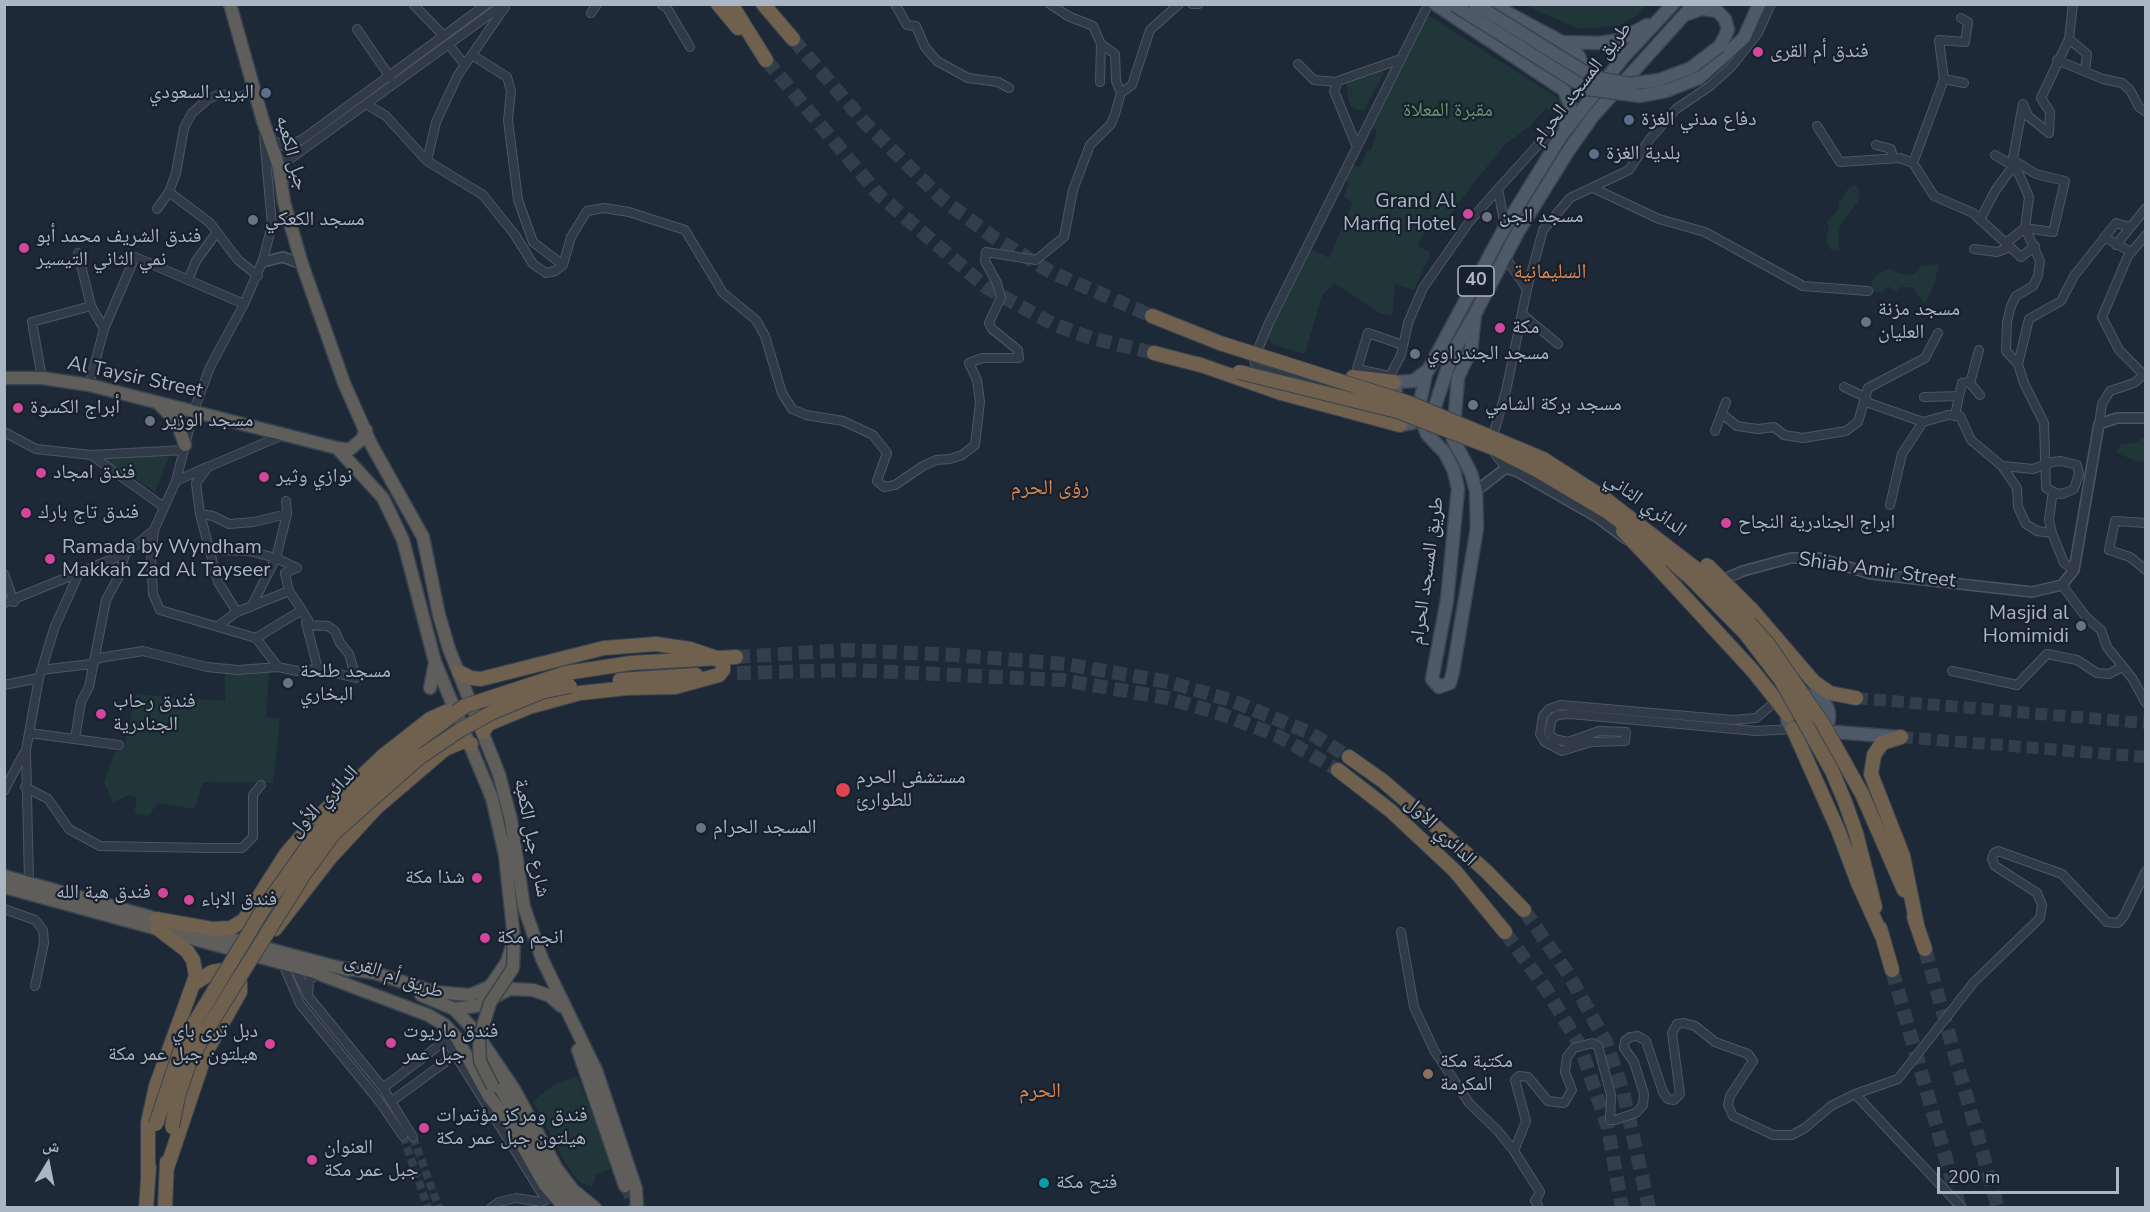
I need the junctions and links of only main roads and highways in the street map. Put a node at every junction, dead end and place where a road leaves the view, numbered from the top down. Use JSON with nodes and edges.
{"nodes":[{"id":1,"x":230,"y":4,"type":"edge"},
{"id":2,"x":718,"y":4,"type":"edge"},
{"id":3,"x":731,"y":4,"type":"edge"},
{"id":4,"x":763,"y":4,"type":"edge"},
{"id":5,"x":770,"y":4,"type":"edge"},
{"id":6,"x":1454,"y":4,"type":"edge"},
{"id":7,"x":1475,"y":4,"type":"edge"},
{"id":8,"x":1491,"y":4,"type":"edge"},
{"id":9,"x":1672,"y":4,"type":"edge"},
{"id":10,"x":1694,"y":4,"type":"edge"},
{"id":11,"x":1759,"y":4,"type":"edge"},
{"id":12,"x":1430,"y":6,"type":"edge"},
{"id":13,"x":1683,"y":16,"type":"junction"},
{"id":14,"x":779,"y":22,"type":"junction"},
{"id":15,"x":793,"y":39,"type":"tunnel mouth"},
{"id":16,"x":752,"y":41,"type":"junction"},
{"id":17,"x":1562,"y":42,"type":"junction"},
{"id":18,"x":766,"y":60,"type":"tunnel mouth"},
{"id":19,"x":1552,"y":81,"type":"junction"},
{"id":20,"x":1563,"y":131,"type":"junction"},
{"id":21,"x":1475,"y":314,"type":"junction"},
{"id":22,"x":1152,"y":316,"type":"tunnel mouth"},
{"id":23,"x":1222,"y":339,"type":"junction"},
{"id":24,"x":1154,"y":353,"type":"tunnel mouth"},
{"id":25,"x":1428,"y":370,"type":"junction"},
{"id":26,"x":1238,"y":376,"type":"junction"},
{"id":27,"x":4,"y":378,"type":"edge"},
{"id":28,"x":1442,"y":378,"type":"junction"},
{"id":29,"x":1392,"y":379,"type":"junction"},
{"id":30,"x":158,"y":403,"type":"junction"},
{"id":31,"x":1421,"y":418,"type":"junction"},
{"id":32,"x":1378,"y":419,"type":"junction"},
{"id":33,"x":1400,"y":425,"type":"junction"},
{"id":34,"x":366,"y":430,"type":"junction"},
{"id":35,"x":1427,"y":434,"type":"junction"},
{"id":36,"x":371,"y":444,"type":"joint"},
{"id":37,"x":184,"y":447,"type":"road end"},
{"id":38,"x":338,"y":448,"type":"junction"},
{"id":39,"x":1539,"y":464,"type":"junction"},
{"id":40,"x":1605,"y":504,"type":"junction"},
{"id":41,"x":1699,"y":572,"type":"junction"},
{"id":42,"x":736,"y":657,"type":"tunnel mouth"},
{"id":43,"x":717,"y":658,"type":"junction"},
{"id":44,"x":435,"y":662,"type":"junction"},
{"id":45,"x":459,"y":672,"type":"junction"},
{"id":46,"x":737,"y":674,"type":"tunnel mouth"},
{"id":47,"x":719,"y":675,"type":"junction"},
{"id":48,"x":568,"y":679,"type":"junction"},
{"id":49,"x":430,"y":688,"type":"dead end"},
{"id":50,"x":1820,"y":698,"type":"junction"},
{"id":51,"x":1856,"y":698,"type":"joint"},
{"id":52,"x":465,"y":706,"type":"junction"},
{"id":53,"x":1788,"y":715,"type":"junction"},
{"id":54,"x":1793,"y":729,"type":"junction"},
{"id":55,"x":1822,"y":731,"type":"junction"},
{"id":56,"x":483,"y":732,"type":"junction"},
{"id":57,"x":1901,"y":737,"type":"joint"},
{"id":58,"x":471,"y":744,"type":"junction"},
{"id":59,"x":1349,"y":757,"type":"tunnel mouth"},
{"id":60,"x":1338,"y":770,"type":"tunnel mouth"},
{"id":61,"x":4,"y":876,"type":"edge"},
{"id":62,"x":4,"y":887,"type":"edge"},
{"id":63,"x":1524,"y":910,"type":"tunnel mouth"},
{"id":64,"x":157,"y":924,"type":"junction"},
{"id":65,"x":1917,"y":925,"type":"junction"},
{"id":66,"x":1505,"y":932,"type":"tunnel mouth"},
{"id":67,"x":1882,"y":936,"type":"junction"},
{"id":68,"x":514,"y":939,"type":"junction"},
{"id":69,"x":261,"y":943,"type":"junction"},
{"id":70,"x":1925,"y":949,"type":"tunnel mouth"},
{"id":71,"x":342,"y":968,"type":"junction"},
{"id":72,"x":1892,"y":970,"type":"tunnel mouth"},
{"id":73,"x":313,"y":973,"type":"junction"},
{"id":74,"x":195,"y":983,"type":"junction"},
{"id":75,"x":489,"y":987,"type":"joint"},
{"id":76,"x":550,"y":996,"type":"junction"},
{"id":77,"x":454,"y":1009,"type":"junction"},
{"id":78,"x":568,"y":1011,"type":"junction"},
{"id":79,"x":508,"y":1122,"type":"junction"},
{"id":80,"x":152,"y":1124,"type":"junction"},
{"id":81,"x":167,"y":1168,"type":"junction"},
{"id":82,"x":625,"y":1186,"type":"tunnel mouth"},
{"id":83,"x":146,"y":1208,"type":"edge"},
{"id":84,"x":165,"y":1208,"type":"edge"},
{"id":85,"x":565,"y":1208,"type":"edge"},
{"id":86,"x":578,"y":1208,"type":"edge"},
{"id":87,"x":595,"y":1208,"type":"edge"},
{"id":88,"x":637,"y":1208,"type":"edge"}],
"edges":[{"from":1,"to":34,"type":"highway","name":"جبل الكعبه"},
{"from":2,"to":16,"type":"highway"},
{"from":3,"to":16,"type":"highway"},
{"from":4,"to":14,"type":"highway"},
{"from":5,"to":14,"type":"highway"},
{"from":6,"to":11,"type":"main road","bridge":true},
{"from":7,"to":13,"type":"main road","bridge":true},
{"from":8,"to":17,"type":"main road"},
{"from":9,"to":17,"type":"main road"},
{"from":9,"to":20,"type":"main road","name":"طريق المسجد الحرام","number":"40"},
{"from":10,"to":13,"type":"main road","name":"طريق المسجد الحرام"},
{"from":12,"to":19,"type":"main road"},
{"from":13,"to":21,"type":"main road","name":"طريق المسجد الحرام"},
{"from":14,"to":15,"type":"highway"},
{"from":16,"to":18,"type":"highway"},
{"from":17,"to":19,"type":"main road"},
{"from":19,"to":20,"type":"main road"},
{"from":20,"to":25,"type":"main road","name":"طريق المسجد الحرام","number":"40"},
{"from":21,"to":28,"type":"main road"},
{"from":21,"to":35,"type":"main road","name":"طريق المسجد الحرام"},
{"from":22,"to":23,"type":"highway","name":"الدائري الثاني"},
{"from":23,"to":29,"type":"highway"},
{"from":23,"to":39,"type":"highway","name":"الدائري الثاني","bridge":true},
{"from":24,"to":26,"type":"highway","name":"الدائري الثاني"},
{"from":25,"to":28,"type":"main road"},
{"from":25,"to":29,"type":"main road"},
{"from":25,"to":31,"type":"main road","name":"طريق المسجد الحرام","number":"40"},
{"from":26,"to":32,"type":"highway"},
{"from":26,"to":39,"type":"highway","name":"الدائري الثاني","bridge":true},
{"from":27,"to":30,"type":"highway","name":"Al Taysir Street"},
{"from":28,"to":31,"type":"main road"},
{"from":29,"to":32,"type":"main road"},
{"from":30,"to":37,"type":"highway"},
{"from":30,"to":38,"type":"highway","name":"Al Taysir Street"},
{"from":31,"to":33,"type":"main road"},
{"from":31,"to":35,"type":"main road","name":"طريق المسجد الحرام","number":"40"},
{"from":32,"to":33,"type":"highway"},
{"from":33,"to":35,"type":"main road"},
{"from":34,"to":36,"type":"highway","name":"جبل الكعبه"},
{"from":34,"to":38,"type":"highway"},
{"from":36,"to":45,"type":"highway","name":"شارع جبل الكعبة"},
{"from":38,"to":44,"type":"highway","name":"شارع جبل الكعبة"},
{"from":39,"to":40,"type":"highway","name":"الدائري الثاني"},
{"from":40,"to":41,"type":"highway","name":"الدائري الثاني"},
{"from":40,"to":41,"type":"highway"},
{"from":40,"to":53,"type":"highway","bridge":true},
{"from":41,"to":51,"type":"highway","bridge":true},
{"from":41,"to":65,"type":"highway","name":"الدائري الثاني","bridge":true},
{"from":41,"to":67,"type":"highway","name":"الدائري الثاني","bridge":true},
{"from":42,"to":43,"type":"highway","name":"الدائري الأول"},
{"from":43,"to":45,"type":"highway"},
{"from":43,"to":47,"type":"highway"},
{"from":43,"to":48,"type":"highway","name":"الدائري الأول"},
{"from":44,"to":49,"type":"highway"},
{"from":44,"to":58,"type":"highway","name":"شارع جبل الكعبة"},
{"from":45,"to":56,"type":"highway","name":"شارع جبل الكعبة"},
{"from":46,"to":47,"type":"highway","name":"الدائري الأول"},
{"from":47,"to":48,"type":"highway","name":"الدائري الأول"},
{"from":47,"to":56,"type":"highway"},
{"from":48,"to":52,"type":"highway","name":"الدائري الأول","bridge":true},
{"from":48,"to":69,"type":"highway","name":"الدائري الأول","bridge":true},
{"from":50,"to":51,"type":"main road"},
{"from":50,"to":53,"type":"main road"},
{"from":50,"to":55,"type":"main road"},
{"from":52,"to":64,"type":"highway","bridge":true},
{"from":52,"to":80,"type":"highway","name":"الدائري الأول","bridge":true},
{"from":53,"to":54,"type":"main road"},
{"from":54,"to":55,"type":"main road"},
{"from":54,"to":67,"type":"highway"},
{"from":55,"to":57,"type":"main road"},
{"from":56,"to":78,"type":"highway","name":"شارع جبل الكعبة"},
{"from":57,"to":65,"type":"highway"},
{"from":58,"to":68,"type":"highway","name":"شارع جبل الكعبة"},
{"from":58,"to":69,"type":"highway"},
{"from":59,"to":63,"type":"highway","name":"الدائري الأول"},
{"from":60,"to":66,"type":"highway","name":"الدائري الأول"},
{"from":61,"to":64,"type":"highway","name":"طريق أم القرى"},
{"from":62,"to":64,"type":"highway","name":"طريق أم القرى"},
{"from":64,"to":71,"type":"highway","name":"طريق أم القرى"},
{"from":64,"to":73,"type":"highway","name":"طريق أم القرى"},
{"from":64,"to":74,"type":"highway"},
{"from":65,"to":70,"type":"highway","name":"الدائري الثاني"},
{"from":67,"to":72,"type":"highway","name":"الدائري الثاني"},
{"from":68,"to":75,"type":"highway","name":"شارع جبل الكعبة","bridge":true},
{"from":68,"to":79,"type":"highway","bridge":true},
{"from":69,"to":81,"type":"highway","name":"الدائري الأول","bridge":true},
{"from":71,"to":75,"type":"highway","name":"طريق أم القرى"},
{"from":71,"to":77,"type":"highway","name":"طريق أم القرى"},
{"from":73,"to":79,"type":"highway","name":"طريق أم القرى"},
{"from":73,"to":86,"type":"highway","name":"طريق أم القرى"},
{"from":74,"to":80,"type":"highway"},
{"from":74,"to":81,"type":"highway"},
{"from":76,"to":77,"type":"highway","name":"طريق أم القرى"},
{"from":76,"to":78,"type":"highway"},
{"from":76,"to":82,"type":"highway"},
{"from":77,"to":87,"type":"highway","name":"طريق أم القرى"},
{"from":78,"to":88,"type":"highway","name":"شارع جبل الكعبة"},
{"from":79,"to":85,"type":"highway","name":"طريق أم القرى"},
{"from":80,"to":83,"type":"highway","name":"الدائري الأول"},
{"from":81,"to":84,"type":"highway","name":"الدائري الأول"}]}
